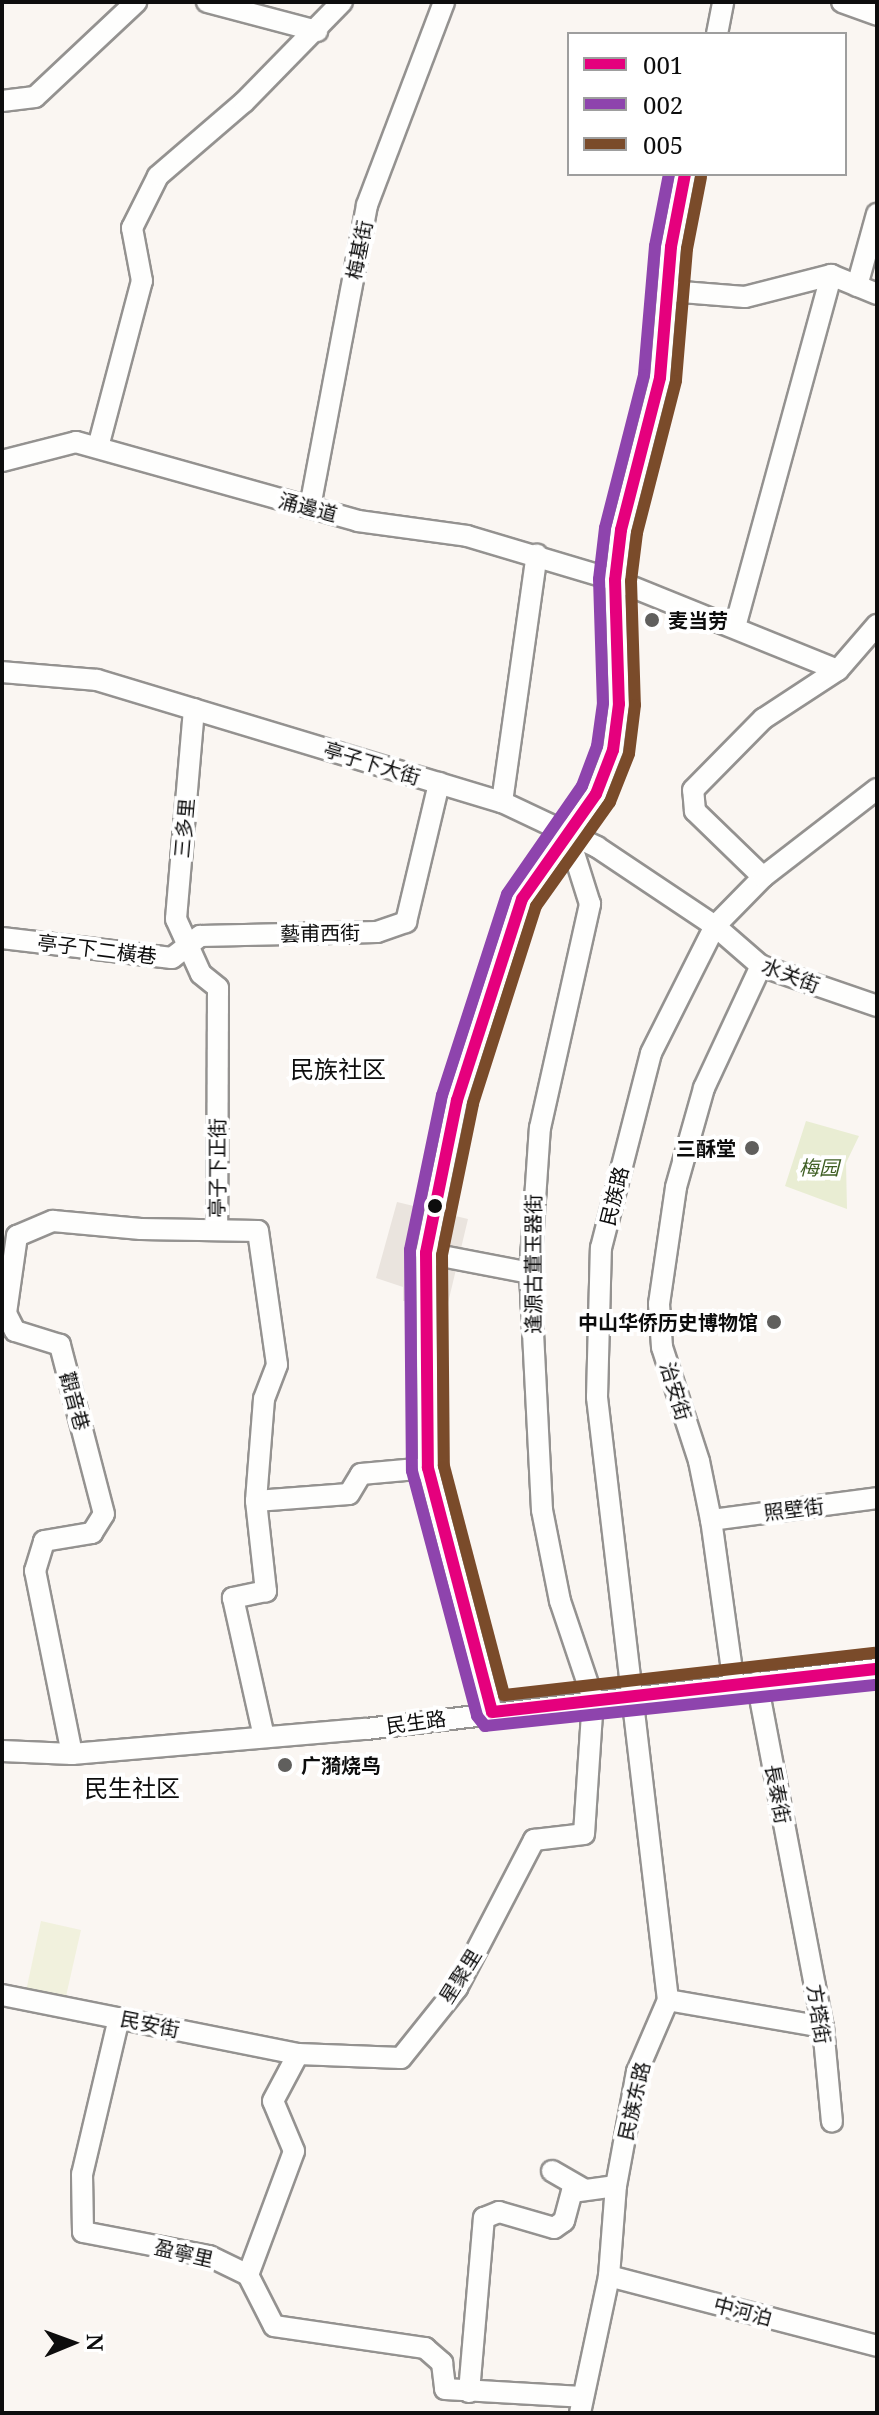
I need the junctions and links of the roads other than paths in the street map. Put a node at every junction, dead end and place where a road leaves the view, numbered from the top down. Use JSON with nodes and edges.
{"nodes":[{"id":1,"x":136,"y":2,"type":"edge"},
{"id":2,"x":207,"y":2,"type":"edge"},
{"id":3,"x":342,"y":2,"type":"edge"},
{"id":4,"x":444,"y":2,"type":"edge"},
{"id":5,"x":723,"y":2,"type":"edge"},
{"id":6,"x":842,"y":2,"type":"edge"},
{"id":7,"x":877,"y":15,"type":"edge"},
{"id":8,"x":317,"y":31,"type":"junction"},
{"id":9,"x":717,"y":32,"type":"edge"},
{"id":10,"x":2,"y":101,"type":"edge"},
{"id":11,"x":685,"y":176,"type":"edge"},
{"id":12,"x":877,"y":214,"type":"edge"},
{"id":13,"x":831,"y":275,"type":"junction"},
{"id":14,"x":857,"y":286,"type":"junction"},
{"id":15,"x":669,"y":291,"type":"junction"},
{"id":16,"x":877,"y":294,"type":"edge"},
{"id":17,"x":98,"y":447,"type":"junction"},
{"id":18,"x":2,"y":461,"type":"edge"},
{"id":19,"x":310,"y":507,"type":"junction"},
{"id":20,"x":537,"y":554,"type":"junction"},
{"id":21,"x":615,"y":580,"type":"junction"},
{"id":22,"x":877,"y":625,"type":"edge"},
{"id":23,"x":735,"y":627,"type":"junction"},
{"id":24,"x":838,"y":670,"type":"junction"},
{"id":25,"x":2,"y":672,"type":"edge"},
{"id":26,"x":194,"y":709,"type":"junction"},
{"id":27,"x":439,"y":783,"type":"junction"},
{"id":28,"x":877,"y":789,"type":"edge"},
{"id":29,"x":502,"y":802,"type":"junction"},
{"id":30,"x":567,"y":831,"type":"junction"},
{"id":31,"x":763,"y":877,"type":"junction"},
{"id":32,"x":715,"y":926,"type":"junction"},
{"id":33,"x":2,"y":938,"type":"edge"},
{"id":34,"x":188,"y":945,"type":"junction"},
{"id":35,"x":761,"y":966,"type":"junction"},
{"id":36,"x":877,"y":1006,"type":"edge"},
{"id":37,"x":217,"y":1230,"type":"junction"},
{"id":38,"x":426,"y":1253,"type":"junction"},
{"id":39,"x":530,"y":1273,"type":"junction"},
{"id":40,"x":428,"y":1468,"type":"junction"},
{"id":41,"x":877,"y":1498,"type":"edge"},
{"id":42,"x":256,"y":1501,"type":"junction"},
{"id":43,"x":711,"y":1520,"type":"junction"},
{"id":44,"x":877,"y":1669,"type":"edge"},
{"id":45,"x":757,"y":1682,"type":"junction"},
{"id":46,"x":734,"y":1685,"type":"junction"},
{"id":47,"x":635,"y":1695,"type":"junction"},
{"id":48,"x":593,"y":1699,"type":"junction"},
{"id":49,"x":492,"y":1712,"type":"junction"},
{"id":50,"x":264,"y":1737,"type":"junction"},
{"id":51,"x":2,"y":1751,"type":"edge"},
{"id":52,"x":72,"y":1754,"type":"junction"},
{"id":53,"x":800,"y":1906,"type":"joint"},
{"id":54,"x":2,"y":1995,"type":"edge"},
{"id":55,"x":668,"y":2000,"type":"junction"},
{"id":56,"x":119,"y":2018,"type":"junction"},
{"id":57,"x":823,"y":2027,"type":"junction"},
{"id":58,"x":298,"y":2054,"type":"junction"},
{"id":59,"x":832,"y":2122,"type":"dead end"},
{"id":60,"x":552,"y":2171,"type":"dead end"},
{"id":61,"x":616,"y":2186,"type":"junction"},
{"id":62,"x":583,"y":2189,"type":"junction"},
{"id":63,"x":248,"y":2275,"type":"junction"},
{"id":64,"x":609,"y":2276,"type":"junction"},
{"id":65,"x":877,"y":2346,"type":"edge"},
{"id":66,"x":469,"y":2392,"type":"junction"},
{"id":67,"x":581,"y":2405,"type":"edge"}],
"edges":[{"from":1,"to":10,"type":"street"},
{"from":2,"to":8,"type":"street"},
{"from":3,"to":8,"type":"street"},
{"from":4,"to":19,"type":"street","name":"梅基街"},
{"from":5,"to":9,"type":"street"},
{"from":6,"to":7,"type":"street"},
{"from":8,"to":17,"type":"street"},
{"from":11,"to":15,"type":"street"},
{"from":12,"to":14,"type":"street"},
{"from":13,"to":14,"type":"street"},
{"from":13,"to":15,"type":"street"},
{"from":13,"to":23,"type":"street"},
{"from":14,"to":16,"type":"street"},
{"from":15,"to":21,"type":"street"},
{"from":17,"to":18,"type":"street","name":"涌邊道"},
{"from":17,"to":19,"type":"street","name":"涌邊道"},
{"from":19,"to":20,"type":"street","name":"涌邊道"},
{"from":20,"to":21,"type":"street","name":"涌邊道"},
{"from":20,"to":29,"type":"street"},
{"from":21,"to":23,"type":"street","name":"涌邊道"},
{"from":21,"to":30,"type":"street"},
{"from":22,"to":24,"type":"street"},
{"from":23,"to":24,"type":"street","name":"涌邊道"},
{"from":24,"to":31,"type":"street"},
{"from":25,"to":26,"type":"street","name":"亭子下大街"},
{"from":26,"to":27,"type":"street","name":"亭子下大街"},
{"from":26,"to":34,"type":"street","name":"三多里"},
{"from":27,"to":29,"type":"street","name":"亭子下大街"},
{"from":27,"to":34,"type":"street","name":"藝甫西街"},
{"from":28,"to":31,"type":"street","name":"民族路"},
{"from":29,"to":30,"type":"street","name":"亭子下大街"},
{"from":30,"to":32,"type":"street","name":"亭子下大街"},
{"from":30,"to":38,"type":"street"},
{"from":30,"to":39,"type":"street","name":"逢源古董玉器街"},
{"from":31,"to":32,"type":"street","name":"民族路"},
{"from":32,"to":35,"type":"street","name":"水关街"},
{"from":32,"to":47,"type":"street","name":"民族路"},
{"from":33,"to":34,"type":"street","name":"亭子下二橫巷"},
{"from":34,"to":37,"type":"street","name":"亭子下正街"},
{"from":35,"to":36,"type":"street","name":"水关街"},
{"from":35,"to":43,"type":"street","name":"治安街"},
{"from":37,"to":42,"type":"street","name":"亭子下正街"},
{"from":37,"to":52,"type":"street","name":"觀音巷"},
{"from":38,"to":39,"type":"street"},
{"from":38,"to":40,"type":"street"},
{"from":39,"to":48,"type":"street","name":"逢源古董玉器街"},
{"from":40,"to":42,"type":"street"},
{"from":40,"to":49,"type":"street"},
{"from":41,"to":43,"type":"street","name":"照壁街"},
{"from":42,"to":50,"type":"street","name":"亭子下正街"},
{"from":43,"to":46,"type":"street","name":"治安街"},
{"from":44,"to":45,"type":"street","name":"民生路"},
{"from":45,"to":46,"type":"street","name":"民生路"},
{"from":45,"to":53,"type":"street","name":"長泰街"},
{"from":46,"to":47,"type":"street","name":"民生路"},
{"from":47,"to":48,"type":"street","name":"民生路"},
{"from":47,"to":55,"type":"street","name":"民族东路"},
{"from":48,"to":49,"type":"street","name":"民生路"},
{"from":48,"to":58,"type":"street","name":"星聚里"},
{"from":49,"to":50,"type":"street","name":"民生路"},
{"from":50,"to":52,"type":"street","name":"民生路"},
{"from":51,"to":52,"type":"street","name":"民生路"},
{"from":53,"to":57,"type":"street","name":"方塔街"},
{"from":54,"to":56,"type":"street","name":"民安街"},
{"from":55,"to":57,"type":"street"},
{"from":55,"to":61,"type":"street","name":"民族东路"},
{"from":56,"to":58,"type":"street","name":"民安街"},
{"from":56,"to":63,"type":"street","name":"盈寧里"},
{"from":57,"to":59,"type":"street","name":"方塔街"},
{"from":58,"to":63,"type":"street"},
{"from":60,"to":62,"type":"street"},
{"from":61,"to":62,"type":"street"},
{"from":61,"to":64,"type":"street","name":"民族东路"},
{"from":62,"to":66,"type":"street"},
{"from":63,"to":66,"type":"street"},
{"from":64,"to":65,"type":"street","name":"中河泊"},
{"from":64,"to":67,"type":"street","name":"民族东路"},
{"from":66,"to":67,"type":"street"}]}
